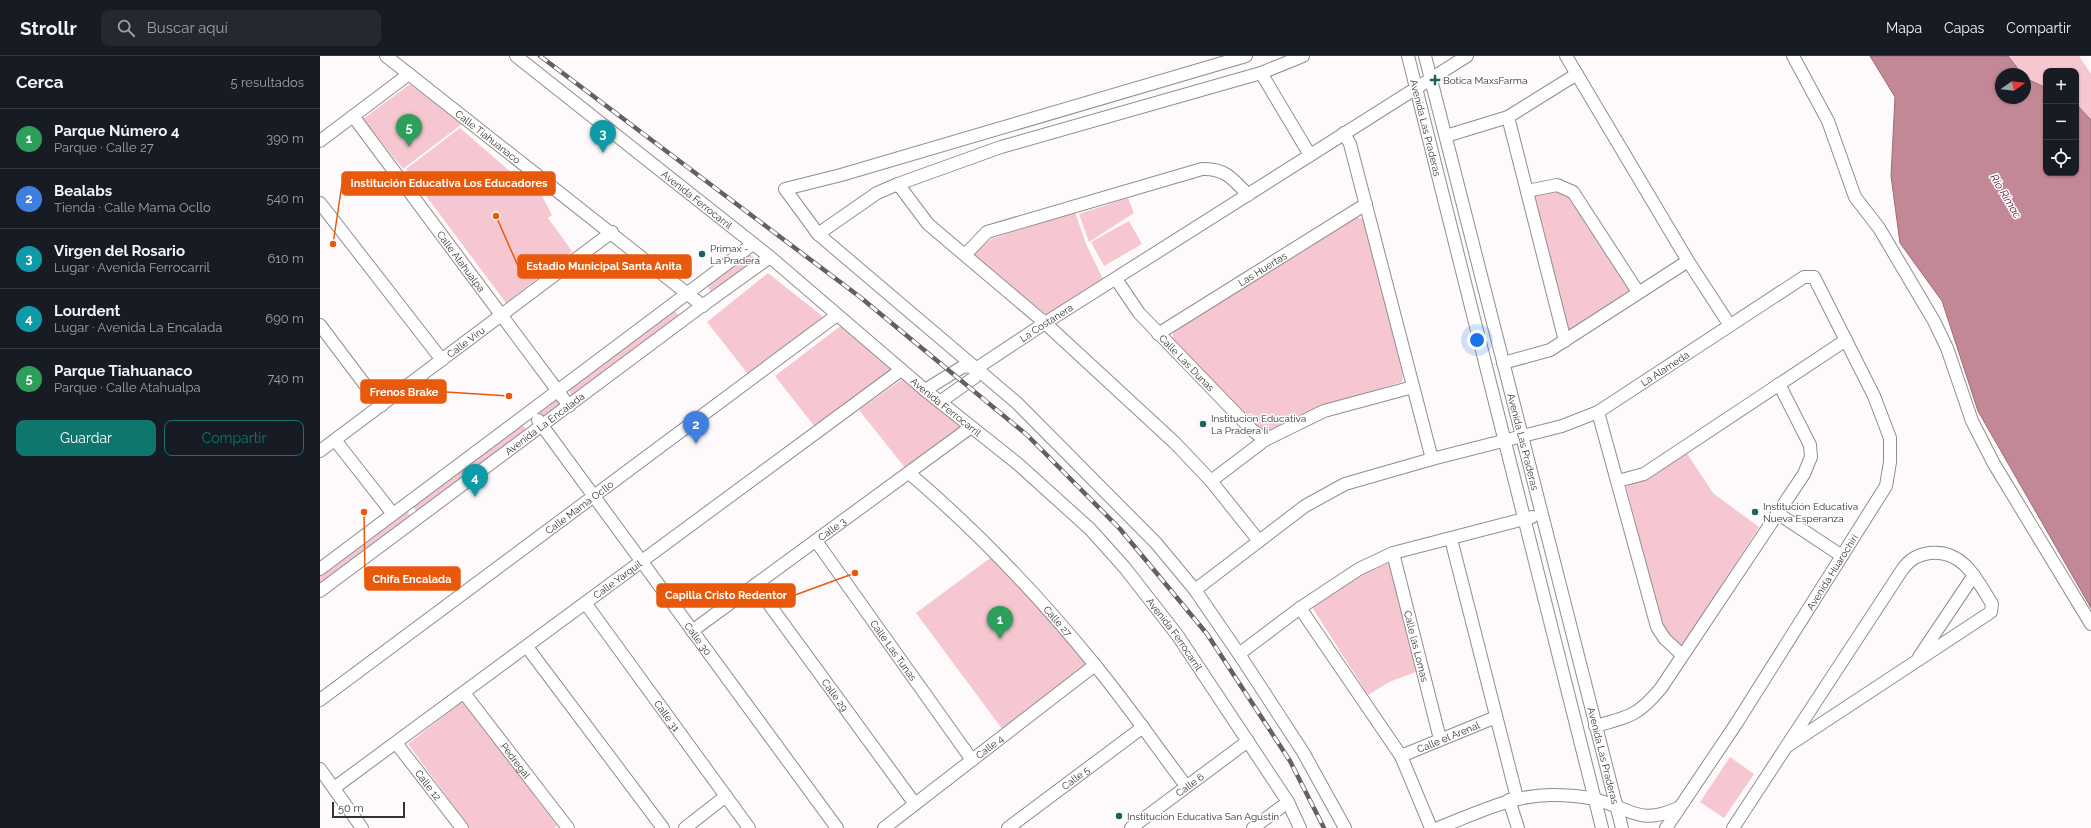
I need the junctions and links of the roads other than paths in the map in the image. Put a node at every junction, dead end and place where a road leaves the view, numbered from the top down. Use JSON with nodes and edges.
{"nodes":[{"id":1,"x":386,"y":56,"type":"edge"},
{"id":2,"x":516,"y":56,"type":"edge"},
{"id":3,"x":1246,"y":56,"type":"edge"},
{"id":4,"x":1303,"y":56,"type":"edge"},
{"id":5,"x":1408,"y":56,"type":"edge"},
{"id":6,"x":1425,"y":56,"type":"edge"},
{"id":7,"x":1467,"y":56,"type":"edge"},
{"id":8,"x":1566,"y":56,"type":"edge"},
{"id":9,"x":1793,"y":56,"type":"edge"},
{"id":10,"x":1261,"y":73,"type":"junction"},
{"id":11,"x":409,"y":74,"type":"junction"},
{"id":12,"x":1577,"y":74,"type":"junction"},
{"id":13,"x":1431,"y":78,"type":"junction"},
{"id":14,"x":1416,"y":88,"type":"junction"},
{"id":15,"x":353,"y":116,"type":"junction"},
{"id":16,"x":1508,"y":117,"type":"junction"},
{"id":17,"x":1344,"y":133,"type":"junction"},
{"id":18,"x":1446,"y":136,"type":"junction"},
{"id":19,"x":320,"y":141,"type":"edge"},
{"id":20,"x":1310,"y":155,"type":"junction"},
{"id":21,"x":898,"y":184,"type":"junction"},
{"id":22,"x":1527,"y":191,"type":"junction"},
{"id":23,"x":1248,"y":195,"type":"junction"},
{"id":24,"x":320,"y":203,"type":"edge"},
{"id":25,"x":1366,"y":204,"type":"junction"},
{"id":26,"x":612,"y":232,"type":"junction"},
{"id":27,"x":818,"y":234,"type":"junction"},
{"id":28,"x":754,"y":244,"type":"junction"},
{"id":29,"x":965,"y":256,"type":"junction"},
{"id":30,"x":770,"y":257,"type":"junction"},
{"id":31,"x":1688,"y":261,"type":"junction"},
{"id":32,"x":1814,"y":277,"type":"joint"},
{"id":33,"x":1116,"y":279,"type":"junction"},
{"id":34,"x":1638,"y":292,"type":"junction"},
{"id":35,"x":688,"y":294,"type":"junction"},
{"id":36,"x":703,"y":306,"type":"junction"},
{"id":37,"x":501,"y":315,"type":"junction"},
{"id":38,"x":837,"y":315,"type":"junction"},
{"id":39,"x":1045,"y":323,"type":"junction"},
{"id":40,"x":1729,"y":324,"type":"junction"},
{"id":41,"x":320,"y":325,"type":"edge"},
{"id":42,"x":1158,"y":334,"type":"junction"},
{"id":43,"x":1846,"y":340,"type":"junction"},
{"id":44,"x":1565,"y":341,"type":"junction"},
{"id":45,"x":442,"y":360,"type":"junction"},
{"id":46,"x":1503,"y":363,"type":"junction"},
{"id":47,"x":977,"y":368,"type":"junction"},
{"id":48,"x":901,"y":370,"type":"junction"},
{"id":49,"x":1779,"y":384,"type":"junction"},
{"id":50,"x":1413,"y":387,"type":"junction"},
{"id":51,"x":925,"y":390,"type":"junction"},
{"id":52,"x":558,"y":392,"type":"junction"},
{"id":53,"x":940,"y":402,"type":"junction"},
{"id":54,"x":381,"y":406,"type":"junction"},
{"id":55,"x":569,"y":406,"type":"junction"},
{"id":56,"x":531,"y":411,"type":"junction"},
{"id":57,"x":1598,"y":412,"type":"junction"},
{"id":58,"x":542,"y":426,"type":"junction"},
{"id":59,"x":971,"y":427,"type":"junction"},
{"id":60,"x":1522,"y":436,"type":"junction"},
{"id":61,"x":335,"y":440,"type":"junction"},
{"id":62,"x":1265,"y":440,"type":"junction"},
{"id":63,"x":1505,"y":440,"type":"junction"},
{"id":64,"x":320,"y":452,"type":"edge"},
{"id":65,"x":1432,"y":459,"type":"junction"},
{"id":66,"x":909,"y":473,"type":"junction"},
{"id":67,"x":1211,"y":481,"type":"junction"},
{"id":68,"x":1618,"y":481,"type":"junction"},
{"id":69,"x":594,"y":496,"type":"junction"},
{"id":70,"x":1777,"y":513,"type":"junction"},
{"id":71,"x":393,"y":514,"type":"junction"},
{"id":72,"x":1542,"y":514,"type":"junction"},
{"id":73,"x":1525,"y":519,"type":"junction"},
{"id":74,"x":1450,"y":539,"type":"junction"},
{"id":75,"x":816,"y":541,"type":"junction"},
{"id":76,"x":1259,"y":541,"type":"junction"},
{"id":77,"x":1393,"y":553,"type":"junction"},
{"id":78,"x":1842,"y":556,"type":"junction"},
{"id":79,"x":642,"y":562,"type":"junction"},
{"id":80,"x":320,"y":569,"type":"edge"},
{"id":81,"x":1974,"y":575,"type":"junction"},
{"id":82,"x":755,"y":585,"type":"junction"},
{"id":83,"x":1195,"y":590,"type":"junction"},
{"id":84,"x":320,"y":591,"type":"edge"},
{"id":85,"x":586,"y":604,"type":"junction"},
{"id":86,"x":1300,"y":608,"type":"junction"},
{"id":87,"x":2091,"y":624,"type":"edge"},
{"id":88,"x":692,"y":631,"type":"junction"},
{"id":89,"x":527,"y":647,"type":"junction"},
{"id":90,"x":1239,"y":654,"type":"junction"},
{"id":91,"x":1682,"y":655,"type":"junction"},
{"id":92,"x":1916,"y":662,"type":"junction"},
{"id":93,"x":1095,"y":665,"type":"junction"},
{"id":94,"x":464,"y":693,"type":"junction"},
{"id":95,"x":320,"y":700,"type":"edge"},
{"id":96,"x":1496,"y":717,"type":"junction"},
{"id":97,"x":1595,"y":726,"type":"junction"},
{"id":98,"x":1142,"y":727,"type":"junction"},
{"id":99,"x":1440,"y":739,"type":"junction"},
{"id":100,"x":1248,"y":741,"type":"junction"},
{"id":101,"x":396,"y":743,"type":"junction"},
{"id":102,"x":1786,"y":746,"type":"junction"},
{"id":103,"x":1401,"y":756,"type":"junction"},
{"id":104,"x":972,"y":760,"type":"junction"},
{"id":105,"x":320,"y":769,"type":"edge"},
{"id":106,"x":1186,"y":786,"type":"junction"},
{"id":107,"x":334,"y":788,"type":"junction"},
{"id":108,"x":726,"y":796,"type":"junction"},
{"id":109,"x":1513,"y":799,"type":"junction"},
{"id":110,"x":1595,"y":800,"type":"junction"},
{"id":111,"x":1288,"y":802,"type":"junction"},
{"id":112,"x":915,"y":804,"type":"junction"},
{"id":113,"x":1681,"y":807,"type":"junction"},
{"id":114,"x":1617,"y":808,"type":"junction"},
{"id":115,"x":362,"y":828,"type":"edge"},
{"id":116,"x":462,"y":828,"type":"edge"},
{"id":117,"x":568,"y":828,"type":"edge"},
{"id":118,"x":662,"y":828,"type":"edge"},
{"id":119,"x":685,"y":828,"type":"edge"},
{"id":120,"x":750,"y":828,"type":"edge"},
{"id":121,"x":837,"y":828,"type":"edge"},
{"id":122,"x":884,"y":828,"type":"edge"},
{"id":123,"x":1008,"y":828,"type":"edge"},
{"id":124,"x":1131,"y":828,"type":"edge"},
{"id":125,"x":1253,"y":828,"type":"edge"},
{"id":126,"x":1300,"y":828,"type":"edge"},
{"id":127,"x":1345,"y":828,"type":"edge"},
{"id":128,"x":1431,"y":828,"type":"edge"},
{"id":129,"x":1438,"y":828,"type":"edge"},
{"id":130,"x":1518,"y":828,"type":"edge"},
{"id":131,"x":1602,"y":828,"type":"edge"},
{"id":132,"x":1622,"y":828,"type":"edge"},
{"id":133,"x":1666,"y":828,"type":"edge"},
{"id":134,"x":1733,"y":828,"type":"edge"}],
"edges":[{"from":1,"to":11,"type":"street","name":"Calle Tiahuanaco"},
{"from":2,"to":28,"type":"street","name":"Avenida Ferrocarril"},
{"from":3,"to":27,"type":"street"},
{"from":4,"to":10,"type":"street"},
{"from":5,"to":14,"type":"street","name":"Avenida Las Praderas"},
{"from":6,"to":13,"type":"street","name":"Avenida Las Praderas"},
{"from":7,"to":13,"type":"street","name":"La Costanera"},
{"from":8,"to":12,"type":"street"},
{"from":9,"to":87,"type":"street"},
{"from":10,"to":20,"type":"street"},
{"from":10,"to":21,"type":"street"},
{"from":11,"to":15,"type":"street"},
{"from":11,"to":26,"type":"street","name":"Calle Tiahuanaco"},
{"from":12,"to":16,"type":"street"},
{"from":12,"to":31,"type":"street"},
{"from":13,"to":14,"type":"street","name":"La Costanera"},
{"from":13,"to":18,"type":"street","name":"Avenida Las Praderas"},
{"from":14,"to":17,"type":"street","name":"La Costanera"},
{"from":14,"to":63,"type":"street","name":"Avenida Las Praderas"},
{"from":15,"to":19,"type":"street"},
{"from":15,"to":37,"type":"street","name":"Calle Atahualpa"},
{"from":16,"to":18,"type":"street"},
{"from":16,"to":22,"type":"street"},
{"from":17,"to":20,"type":"street","name":"La Costanera"},
{"from":17,"to":25,"type":"street"},
{"from":18,"to":46,"type":"street","name":"Avenida Las Praderas"},
{"from":20,"to":23,"type":"street","name":"La Costanera"},
{"from":21,"to":27,"type":"street"},
{"from":21,"to":29,"type":"street"},
{"from":22,"to":34,"type":"street"},
{"from":22,"to":44,"type":"street"},
{"from":23,"to":29,"type":"street"},
{"from":23,"to":33,"type":"street","name":"La Costanera"},
{"from":24,"to":45,"type":"street"},
{"from":25,"to":42,"type":"street","name":"Las Huertas"},
{"from":25,"to":50,"type":"street"},
{"from":26,"to":35,"type":"street","name":"Calle Tiahuanaco"},
{"from":26,"to":37,"type":"street","name":"Calle Viru"},
{"from":27,"to":47,"type":"street"},
{"from":28,"to":30,"type":"street","name":"Avenida Ferrocarril"},
{"from":28,"to":35,"type":"street","name":"Avenida La Encalada"},
{"from":29,"to":39,"type":"street"},
{"from":30,"to":36,"type":"street","name":"Avenida La Encalada"},
{"from":30,"to":38,"type":"street","name":"Avenida Ferrocarril"},
{"from":31,"to":34,"type":"street"},
{"from":31,"to":40,"type":"street"},
{"from":32,"to":40,"type":"street","name":"La Alameda"},
{"from":32,"to":43,"type":"street","name":"Avenida Huarochiri"},
{"from":33,"to":39,"type":"street","name":"La Costanera"},
{"from":33,"to":42,"type":"street","name":"Calle Las Dunas"},
{"from":34,"to":44,"type":"street"},
{"from":35,"to":36,"type":"street","name":"Calle Tiahuanaco"},
{"from":35,"to":52,"type":"street","name":"Avenida La Encalada"},
{"from":36,"to":55,"type":"street","name":"Avenida La Encalada"},
{"from":37,"to":45,"type":"street","name":"Calle Viru"},
{"from":37,"to":52,"type":"street","name":"Calle Atahualpa"},
{"from":38,"to":48,"type":"street","name":"Avenida Ferrocarril"},
{"from":38,"to":69,"type":"street","name":"Calle Mama Ocllo"},
{"from":39,"to":47,"type":"street","name":"La Costanera"},
{"from":39,"to":67,"type":"street"},
{"from":40,"to":57,"type":"street","name":"La Alameda"},
{"from":41,"to":54,"type":"street"},
{"from":42,"to":62,"type":"street","name":"Calle Las Dunas"},
{"from":43,"to":49,"type":"street"},
{"from":43,"to":78,"type":"street","name":"Avenida Huarochiri"},
{"from":44,"to":46,"type":"street"},
{"from":45,"to":54,"type":"street","name":"Calle Viru"},
{"from":46,"to":60,"type":"street","name":"Avenida Las Praderas"},
{"from":47,"to":51,"type":"street","name":"La Costanera"},
{"from":47,"to":53,"type":"street","name":"La Costanera"},
{"from":47,"to":83,"type":"street"},
{"from":48,"to":51,"type":"street","name":"Avenida Ferrocarril"},
{"from":48,"to":79,"type":"street","name":"Calle Yarquil"},
{"from":49,"to":68,"type":"street"},
{"from":49,"to":70,"type":"street"},
{"from":50,"to":62,"type":"street"},
{"from":50,"to":65,"type":"street"},
{"from":51,"to":53,"type":"street","name":"Avenida Ferrocarril"},
{"from":52,"to":55,"type":"street","name":"Calle Atahualpa"},
{"from":52,"to":56,"type":"street","name":"Avenida La Encalada"},
{"from":53,"to":59,"type":"street","name":"Avenida Ferrocarril"},
{"from":54,"to":61,"type":"street","name":"Calle Viru"},
{"from":55,"to":58,"type":"street","name":"Avenida La Encalada"},
{"from":56,"to":58,"type":"street","name":"Calle 30"},
{"from":56,"to":71,"type":"street","name":"Avenida La Encalada"},
{"from":57,"to":60,"type":"street","name":"La Alameda"},
{"from":57,"to":68,"type":"street"},
{"from":58,"to":69,"type":"street","name":"Calle 30"},
{"from":58,"to":84,"type":"street","name":"Avenida La Encalada"},
{"from":59,"to":66,"type":"street","name":"Calle 3"},
{"from":59,"to":100,"type":"street","name":"Avenida Ferrocarril"},
{"from":60,"to":63,"type":"street","name":"La Alameda"},
{"from":60,"to":72,"type":"street","name":"Avenida Las Praderas"},
{"from":61,"to":64,"type":"street","name":"Calle Viru"},
{"from":61,"to":71,"type":"street"},
{"from":62,"to":67,"type":"street"},
{"from":63,"to":65,"type":"street","name":"La Alameda"},
{"from":63,"to":73,"type":"street","name":"Avenida Las Praderas"},
{"from":65,"to":76,"type":"street","name":"La Alameda"},
{"from":66,"to":75,"type":"street","name":"Calle 3"},
{"from":66,"to":93,"type":"street","name":"Calle 27"},
{"from":67,"to":76,"type":"street"},
{"from":68,"to":91,"type":"street"},
{"from":69,"to":79,"type":"street","name":"Calle 30"},
{"from":69,"to":95,"type":"street","name":"Calle Mama Ocllo"},
{"from":70,"to":78,"type":"street"},
{"from":70,"to":91,"type":"street"},
{"from":71,"to":80,"type":"street","name":"Avenida La Encalada"},
{"from":72,"to":73,"type":"street"},
{"from":72,"to":97,"type":"street","name":"Avenida Las Praderas"},
{"from":73,"to":74,"type":"street"},
{"from":73,"to":110,"type":"street","name":"Avenida Las Praderas"},
{"from":74,"to":77,"type":"street"},
{"from":74,"to":96,"type":"street"},
{"from":75,"to":82,"type":"street","name":"Calle 3"},
{"from":75,"to":104,"type":"street","name":"Calle Las Tunas"},
{"from":76,"to":83,"type":"street","name":"La Alameda"},
{"from":77,"to":86,"type":"street"},
{"from":77,"to":99,"type":"street","name":"Calle las Lomas"},
{"from":78,"to":113,"type":"street","name":"Avenida Huarochiri"},
{"from":79,"to":85,"type":"street","name":"Calle Yarquil"},
{"from":79,"to":88,"type":"street","name":"Calle 30"},
{"from":81,"to":92,"type":"street"},
{"from":81,"to":92,"type":"street"},
{"from":81,"to":102,"type":"street"},
{"from":82,"to":88,"type":"street","name":"Calle 3"},
{"from":82,"to":112,"type":"street","name":"Calle 29"},
{"from":83,"to":90,"type":"street"},
{"from":85,"to":89,"type":"street","name":"Calle Yarquil"},
{"from":85,"to":108,"type":"street","name":"Calle 31"},
{"from":86,"to":90,"type":"street"},
{"from":86,"to":103,"type":"street"},
{"from":88,"to":121,"type":"street","name":"Calle 30"},
{"from":89,"to":94,"type":"street","name":"Calle Yarquil"},
{"from":89,"to":118,"type":"street"},
{"from":90,"to":127,"type":"street"},
{"from":91,"to":97,"type":"street"},
{"from":92,"to":102,"type":"street"},
{"from":93,"to":98,"type":"street","name":"Calle 27"},
{"from":93,"to":104,"type":"street","name":"Calle 4"},
{"from":94,"to":101,"type":"street","name":"Calle Yarquil"},
{"from":94,"to":117,"type":"street","name":"Pedregal"},
{"from":96,"to":99,"type":"street","name":"Calle el Arenal"},
{"from":96,"to":109,"type":"street"},
{"from":97,"to":114,"type":"street","name":"Avenida Las Praderas"},
{"from":98,"to":106,"type":"street","name":"Calle 27"},
{"from":98,"to":123,"type":"street","name":"Calle 5"},
{"from":99,"to":103,"type":"street","name":"Calle el Arenal"},
{"from":100,"to":106,"type":"street","name":"Calle 6"},
{"from":100,"to":111,"type":"street","name":"Avenida Ferrocarril"},
{"from":101,"to":107,"type":"street","name":"Calle Yarquil"},
{"from":101,"to":116,"type":"street","name":"Calle 12"},
{"from":102,"to":134,"type":"street"},
{"from":103,"to":128,"type":"street"},
{"from":104,"to":112,"type":"street","name":"Calle 4"},
{"from":105,"to":107,"type":"street"},
{"from":106,"to":124,"type":"street","name":"Calle 6"},
{"from":107,"to":115,"type":"street"},
{"from":108,"to":119,"type":"street"},
{"from":108,"to":120,"type":"street","name":"Calle 31"},
{"from":109,"to":110,"type":"street"},
{"from":109,"to":129,"type":"street"},
{"from":109,"to":130,"type":"street"},
{"from":110,"to":114,"type":"street"},
{"from":110,"to":131,"type":"street","name":"Avenida Las Praderas"},
{"from":111,"to":125,"type":"street"},
{"from":111,"to":126,"type":"street","name":"Avenida Ferrocarril"},
{"from":112,"to":122,"type":"street","name":"Calle 4"},
{"from":113,"to":114,"type":"street"},
{"from":113,"to":133,"type":"street","name":"Avenida Huarochiri"},
{"from":114,"to":132,"type":"street","name":"Avenida Las Praderas"}]}
